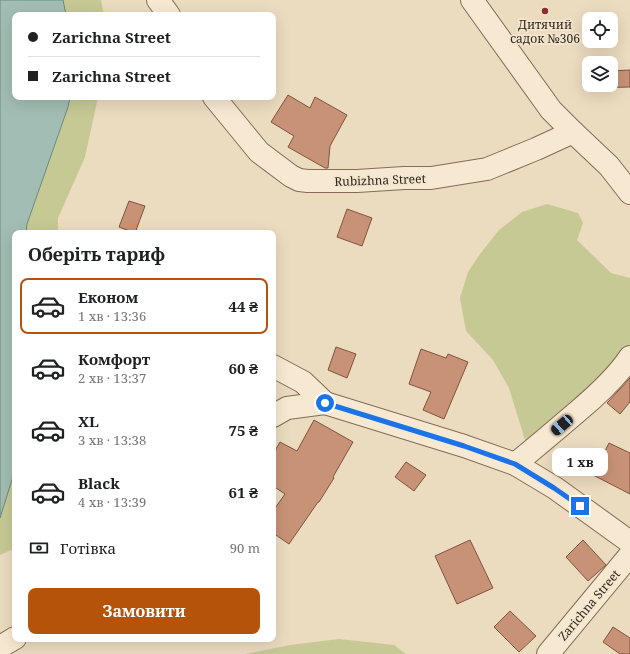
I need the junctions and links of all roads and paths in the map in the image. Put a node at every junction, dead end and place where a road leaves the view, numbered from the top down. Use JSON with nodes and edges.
{"nodes":[{"id":1,"x":158,"y":0,"type":"edge"},
{"id":2,"x":472,"y":0,"type":"edge"},
{"id":3,"x":167,"y":12,"type":"edge"},
{"id":4,"x":216,"y":100,"type":"edge"},
{"id":5,"x":573,"y":132,"type":"junction"},
{"id":6,"x":630,"y":192,"type":"edge"},
{"id":7,"x":630,"y":357,"type":"edge"},
{"id":8,"x":276,"y":368,"type":"edge"},
{"id":9,"x":325,"y":403,"type":"junction"},
{"id":10,"x":276,"y":414,"type":"edge"},
{"id":11,"x":515,"y":464,"type":"junction"},
{"id":12,"x":630,"y":542,"type":"edge"},
{"id":13,"x":630,"y":555,"type":"edge"},
{"id":14,"x":12,"y":640,"type":"edge"},
{"id":15,"x":0,"y":647,"type":"edge"},
{"id":16,"x":548,"y":654,"type":"edge"}],
"edges":[{"from":1,"to":3,"type":"street"},
{"from":2,"to":5,"type":"street"},
{"from":4,"to":5,"type":"street","name":"Rubizhna Street"},
{"from":5,"to":6,"type":"street"},
{"from":7,"to":11,"type":"street"},
{"from":8,"to":9,"type":"street"},
{"from":9,"to":10,"type":"street"},
{"from":9,"to":11,"type":"street"},
{"from":11,"to":12,"type":"street"},
{"from":13,"to":16,"type":"street","name":"Zarichna Street"},
{"from":14,"to":15,"type":"street"}]}
